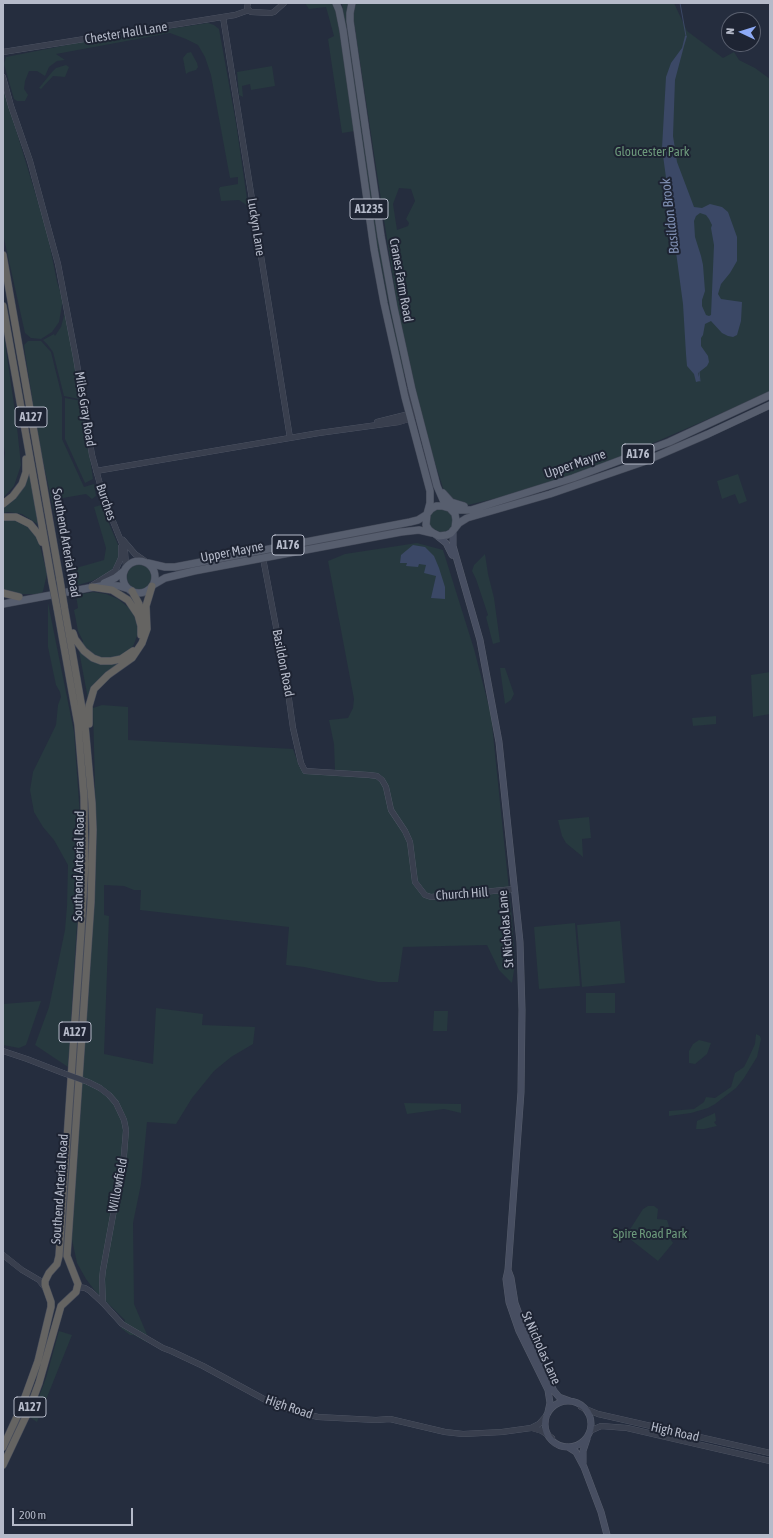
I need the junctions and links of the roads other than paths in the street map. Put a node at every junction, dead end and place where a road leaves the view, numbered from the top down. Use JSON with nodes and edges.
{"nodes":[{"id":1,"x":248,"y":3,"type":"edge"},
{"id":2,"x":284,"y":3,"type":"edge"},
{"id":3,"x":336,"y":3,"type":"edge"},
{"id":4,"x":352,"y":3,"type":"edge"},
{"id":5,"x":276,"y":6,"type":"edge"},
{"id":6,"x":249,"y":10,"type":"junction"},
{"id":7,"x":223,"y":17,"type":"junction"},
{"id":8,"x":3,"y":52,"type":"edge"},
{"id":9,"x":3,"y":77,"type":"edge"},
{"id":10,"x":3,"y":255,"type":"edge"},
{"id":11,"x":3,"y":306,"type":"edge"},
{"id":12,"x":407,"y":371,"type":"junction"},
{"id":13,"x":17,"y":384,"type":"junction"},
{"id":14,"x":770,"y":395,"type":"edge"},
{"id":15,"x":770,"y":405,"type":"edge"},
{"id":16,"x":411,"y":416,"type":"junction"},
{"id":17,"x":399,"y":422,"type":"junction"},
{"id":18,"x":420,"y":422,"type":"junction"},
{"id":19,"x":372,"y":425,"type":"junction"},
{"id":20,"x":290,"y":438,"type":"junction"},
{"id":21,"x":416,"y":438,"type":"junction"},
{"id":22,"x":429,"y":458,"type":"junction"},
{"id":23,"x":96,"y":471,"type":"junction"},
{"id":24,"x":501,"y":500,"type":"junction"},
{"id":25,"x":3,"y":504,"type":"edge"},
{"id":26,"x":449,"y":508,"type":"junction"},
{"id":27,"x":426,"y":515,"type":"junction"},
{"id":28,"x":3,"y":517,"type":"edge"},
{"id":29,"x":454,"y":529,"type":"junction"},
{"id":30,"x":118,"y":534,"type":"junction"},
{"id":31,"x":436,"y":535,"type":"junction"},
{"id":32,"x":262,"y":558,"type":"junction"},
{"id":33,"x":147,"y":562,"type":"junction"},
{"id":34,"x":125,"y":569,"type":"junction"},
{"id":35,"x":52,"y":581,"type":"junction"},
{"id":36,"x":153,"y":586,"type":"junction"},
{"id":37,"x":93,"y":587,"type":"junction"},
{"id":38,"x":130,"y":590,"type":"junction"},
{"id":39,"x":465,"y":590,"type":"junction"},
{"id":40,"x":3,"y":593,"type":"edge"},
{"id":41,"x":3,"y":596,"type":"edge"},
{"id":42,"x":19,"y":597,"type":"junction"},
{"id":43,"x":32,"y":597,"type":"junction"},
{"id":44,"x":3,"y":604,"type":"edge"},
{"id":45,"x":64,"y":604,"type":"junction"},
{"id":46,"x":141,"y":635,"type":"junction"},
{"id":47,"x":303,"y":768,"type":"joint"},
{"id":48,"x":92,"y":803,"type":"junction"},
{"id":49,"x":514,"y":889,"type":"junction"},
{"id":50,"x":3,"y":1051,"type":"edge"},
{"id":51,"x":3,"y":1254,"type":"edge"},
{"id":52,"x":508,"y":1270,"type":"junction"},
{"id":53,"x":49,"y":1273,"type":"junction"},
{"id":54,"x":32,"y":1277,"type":"junction"},
{"id":55,"x":78,"y":1287,"type":"junction"},
{"id":56,"x":46,"y":1289,"type":"junction"},
{"id":57,"x":103,"y":1303,"type":"junction"},
{"id":58,"x":570,"y":1401,"type":"junction"},
{"id":59,"x":581,"y":1406,"type":"junction"},
{"id":60,"x":547,"y":1413,"type":"junction"},
{"id":61,"x":532,"y":1428,"type":"junction"},
{"id":62,"x":589,"y":1433,"type":"junction"},
{"id":63,"x":552,"y":1438,"type":"junction"},
{"id":64,"x":3,"y":1447,"type":"edge"},
{"id":65,"x":567,"y":1447,"type":"junction"},
{"id":66,"x":770,"y":1453,"type":"edge"},
{"id":67,"x":770,"y":1461,"type":"edge"},
{"id":68,"x":3,"y":1465,"type":"edge"},
{"id":69,"x":584,"y":1467,"type":"junction"},
{"id":70,"x":607,"y":1535,"type":"edge"}],
"edges":[{"from":1,"to":6,"type":"street"},
{"from":2,"to":5,"type":"street"},
{"from":3,"to":16,"type":"main road","name":"Cranes Farm Road","number":"A1235"},
{"from":4,"to":12,"type":"main road","name":"Cranes Farm Road","number":"A1235"},
{"from":5,"to":6,"type":"street"},
{"from":6,"to":7,"type":"street","name":"Chester Hall Lane"},
{"from":7,"to":8,"type":"street","name":"Chester Hall Lane"},
{"from":7,"to":20,"type":"street","name":"Luckyn Lane"},
{"from":9,"to":23,"type":"street","name":"Miles Gray Road"},
{"from":10,"to":45,"type":"highway","name":"Southend Arterial Road","number":"A127","bridge":true},
{"from":11,"to":13,"type":"highway","name":"Southend Arterial Road","number":"A127"},
{"from":12,"to":16,"type":"street"},
{"from":12,"to":18,"type":"main road","name":"Cranes Farm Road","number":"A1235"},
{"from":13,"to":25,"type":"highway"},
{"from":13,"to":35,"type":"highway","name":"Southend Arterial Road","number":"A127"},
{"from":14,"to":24,"type":"main road","name":"Upper Mayne","number":"A176"},
{"from":15,"to":29,"type":"main road","name":"Upper Mayne","number":"A176"},
{"from":16,"to":17,"type":"street"},
{"from":16,"to":18,"type":"main road"},
{"from":16,"to":19,"type":"street"},
{"from":16,"to":21,"type":"main road","name":"Cranes Farm Road","number":"A1235"},
{"from":17,"to":19,"type":"street"},
{"from":17,"to":21,"type":"street","name":"Cranes Farm Road"},
{"from":18,"to":22,"type":"main road","name":"Cranes Farm Road","number":"A1235"},
{"from":19,"to":20,"type":"street"},
{"from":20,"to":23,"type":"street"},
{"from":21,"to":27,"type":"main road","name":"Cranes Farm Road","number":"A1235"},
{"from":22,"to":24,"type":"main road"},
{"from":22,"to":26,"type":"main road","name":"Cranes Farm Road","number":"A1235"},
{"from":23,"to":30,"type":"street","name":"Burches"},
{"from":24,"to":26,"type":"main road","name":"Upper Mayne","number":"A176"},
{"from":26,"to":27,"type":"main road","number":"A176"},
{"from":26,"to":29,"type":"main road"},
{"from":27,"to":31,"type":"main road"},
{"from":27,"to":33,"type":"main road","name":"Upper Mayne","number":"A176"},
{"from":28,"to":35,"type":"highway","number":"A127"},
{"from":29,"to":31,"type":"main road","number":"A176"},
{"from":29,"to":39,"type":"main road","name":"St Nicholas Lane"},
{"from":30,"to":33,"type":"street","name":"Burches"},
{"from":30,"to":34,"type":"street","name":"Burches"},
{"from":30,"to":37,"type":"street"},
{"from":31,"to":32,"type":"main road","name":"Upper Mayne","number":"A176"},
{"from":31,"to":39,"type":"main road","name":"St Nicholas Lane"},
{"from":32,"to":36,"type":"main road","name":"Upper Mayne","number":"A176"},
{"from":32,"to":47,"type":"street","name":"Basildon Road"},
{"from":33,"to":34,"type":"main road"},
{"from":33,"to":36,"type":"main road"},
{"from":34,"to":37,"type":"main road"},
{"from":34,"to":38,"type":"main road"},
{"from":35,"to":53,"type":"highway","name":"Southend Arterial Road","number":"A127","bridge":true},
{"from":36,"to":38,"type":"main road"},
{"from":36,"to":48,"type":"highway","number":"A127"},
{"from":37,"to":38,"type":"main road"},
{"from":37,"to":43,"type":"main road"},
{"from":37,"to":46,"type":"highway"},
{"from":38,"to":46,"type":"highway","number":"A127"},
{"from":39,"to":49,"type":"main road","name":"St Nicholas Lane"},
{"from":40,"to":42,"type":"highway"},
{"from":41,"to":42,"type":"main road"},
{"from":42,"to":43,"type":"main road"},
{"from":43,"to":44,"type":"main road"},
{"from":45,"to":46,"type":"highway","number":"A127"},
{"from":45,"to":48,"type":"highway","name":"Southend Arterial Road","number":"A127"},
{"from":47,"to":49,"type":"street","name":"Church Hill"},
{"from":48,"to":55,"type":"highway","name":"Southend Arterial Road","number":"A127"},
{"from":49,"to":52,"type":"main road","name":"St Nicholas Lane"},
{"from":50,"to":57,"type":"street","name":"Willowfield","bridge":true},
{"from":51,"to":54,"type":"street"},
{"from":52,"to":58,"type":"main road","name":"St Nicholas Lane"},
{"from":52,"to":60,"type":"main road","name":"St Nicholas Lane"},
{"from":53,"to":54,"type":"street"},
{"from":53,"to":56,"type":"highway","name":"Southend Arterial Road","number":"A127"},
{"from":54,"to":56,"type":"street"},
{"from":55,"to":57,"type":"street","name":"High Road"},
{"from":55,"to":68,"type":"highway","number":"A127"},
{"from":56,"to":64,"type":"highway","name":"Southend Arterial Road","number":"A127"},
{"from":57,"to":61,"type":"street","name":"High Road"},
{"from":58,"to":59,"type":"main road"},
{"from":58,"to":60,"type":"main road"},
{"from":59,"to":62,"type":"main road"},
{"from":59,"to":66,"type":"street","name":"High Road"},
{"from":60,"to":61,"type":"street"},
{"from":60,"to":63,"type":"main road"},
{"from":61,"to":63,"type":"street"},
{"from":62,"to":65,"type":"main road"},
{"from":62,"to":67,"type":"street","name":"High Road"},
{"from":62,"to":69,"type":"main road"},
{"from":63,"to":65,"type":"main road"},
{"from":65,"to":69,"type":"main road"},
{"from":69,"to":70,"type":"main road"}]}
